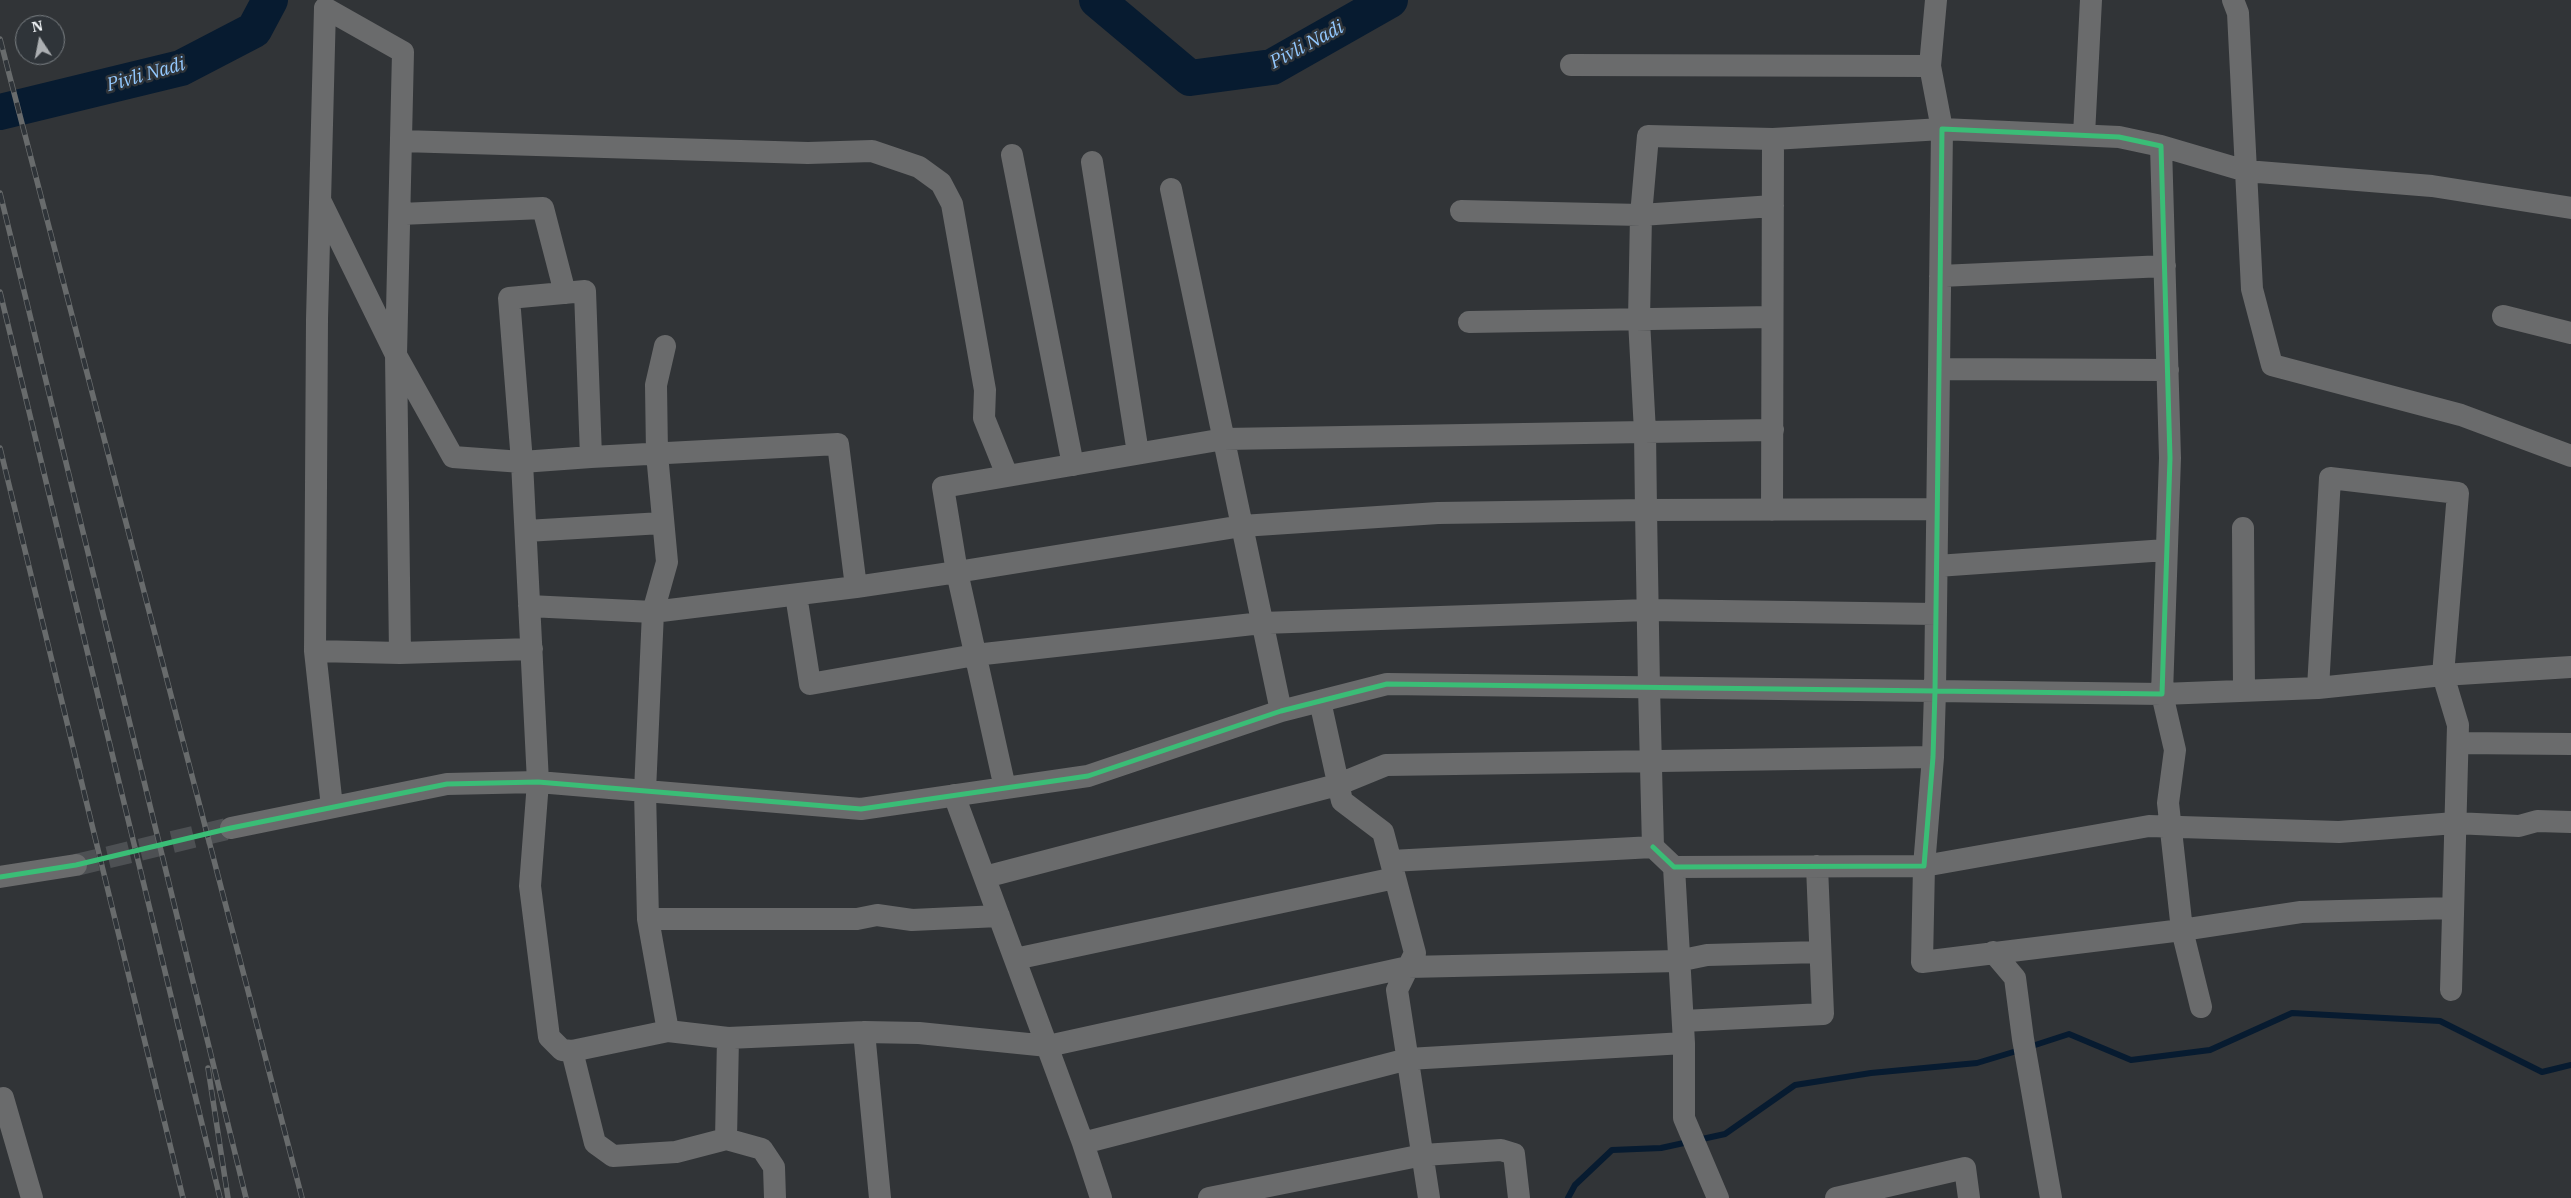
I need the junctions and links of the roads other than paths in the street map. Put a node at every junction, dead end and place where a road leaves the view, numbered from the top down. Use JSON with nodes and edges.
{"nodes":[{"id":1,"x":1936,"y":0,"type":"edge"},
{"id":2,"x":2091,"y":0,"type":"edge"},
{"id":3,"x":2233,"y":0,"type":"edge"},
{"id":4,"x":1571,"y":64,"type":"dead end"},
{"id":5,"x":1930,"y":66,"type":"junction"},
{"id":6,"x":1942,"y":129,"type":"junction"},
{"id":7,"x":2084,"y":135,"type":"junction"},
{"id":8,"x":1773,"y":139,"type":"junction"},
{"id":9,"x":401,"y":141,"type":"junction"},
{"id":10,"x":2161,"y":146,"type":"junction"},
{"id":11,"x":1012,"y":155,"type":"dead end"},
{"id":12,"x":1092,"y":162,"type":"dead end"},
{"id":13,"x":2246,"y":171,"type":"junction"},
{"id":14,"x":1171,"y":189,"type":"dead end"},
{"id":15,"x":320,"y":199,"type":"junction"},
{"id":16,"x":1773,"y":206,"type":"junction"},
{"id":17,"x":2571,"y":208,"type":"edge"},
{"id":18,"x":1461,"y":211,"type":"dead end"},
{"id":19,"x":400,"y":214,"type":"junction"},
{"id":20,"x":1641,"y":215,"type":"junction"},
{"id":21,"x":2165,"y":266,"type":"junction"},
{"id":22,"x":1940,"y":276,"type":"junction"},
{"id":23,"x":565,"y":293,"type":"junction"},
{"id":24,"x":2503,"y":316,"type":"dead end"},
{"id":25,"x":1772,"y":317,"type":"junction"},
{"id":26,"x":1639,"y":320,"type":"junction"},
{"id":27,"x":1469,"y":322,"type":"dead end"},
{"id":28,"x":2571,"y":333,"type":"edge"},
{"id":29,"x":665,"y":346,"type":"dead end"},
{"id":30,"x":396,"y":355,"type":"junction"},
{"id":31,"x":1939,"y":369,"type":"junction"},
{"id":32,"x":2168,"y":370,"type":"junction"},
{"id":33,"x":1773,"y":430,"type":"junction"},
{"id":34,"x":1644,"y":432,"type":"junction"},
{"id":35,"x":1224,"y":439,"type":"junction"},
{"id":36,"x":1138,"y":453,"type":"junction"},
{"id":37,"x":657,"y":454,"type":"junction"},
{"id":38,"x":2571,"y":456,"type":"edge"},
{"id":39,"x":591,"y":457,"type":"junction"},
{"id":40,"x":522,"y":462,"type":"junction"},
{"id":41,"x":1073,"y":464,"type":"junction"},
{"id":42,"x":1007,"y":476,"type":"junction"},
{"id":43,"x":1938,"y":509,"type":"junction"},
{"id":44,"x":1646,"y":510,"type":"junction"},
{"id":45,"x":1772,"y":510,"type":"junction"},
{"id":46,"x":662,"y":523,"type":"junction"},
{"id":47,"x":1242,"y":526,"type":"junction"},
{"id":48,"x":2243,"y":528,"type":"dead end"},
{"id":49,"x":526,"y":531,"type":"junction"},
{"id":50,"x":2166,"y":550,"type":"junction"},
{"id":51,"x":1937,"y":566,"type":"junction"},
{"id":52,"x":957,"y":572,"type":"junction"},
{"id":53,"x":856,"y":587,"type":"junction"},
{"id":54,"x":796,"y":595,"type":"junction"},
{"id":55,"x":529,"y":606,"type":"junction"},
{"id":56,"x":1648,"y":610,"type":"junction"},
{"id":57,"x":653,"y":612,"type":"junction"},
{"id":58,"x":1936,"y":614,"type":"junction"},
{"id":59,"x":1262,"y":623,"type":"junction"},
{"id":60,"x":532,"y":650,"type":"junction"},
{"id":61,"x":315,"y":651,"type":"junction"},
{"id":62,"x":400,"y":652,"type":"junction"},
{"id":63,"x":975,"y":655,"type":"junction"},
{"id":64,"x":2571,"y":668,"type":"edge"},
{"id":65,"x":2443,"y":675,"type":"junction"},
{"id":66,"x":1649,"y":688,"type":"junction"},
{"id":67,"x":2318,"y":688,"type":"junction"},
{"id":68,"x":1935,"y":691,"type":"junction"},
{"id":69,"x":2244,"y":691,"type":"junction"},
{"id":70,"x":2162,"y":694,"type":"junction"},
{"id":71,"x":1320,"y":701,"type":"junction"},
{"id":72,"x":1281,"y":711,"type":"junction"},
{"id":73,"x":2458,"y":743,"type":"junction"},
{"id":74,"x":2571,"y":744,"type":"edge"},
{"id":75,"x":1933,"y":756,"type":"junction"},
{"id":76,"x":1650,"y":759,"type":"junction"},
{"id":77,"x":538,"y":782,"type":"junction"},
{"id":78,"x":1337,"y":785,"type":"junction"},
{"id":79,"x":1004,"y":788,"type":"junction"},
{"id":80,"x":645,"y":791,"type":"junction"},
{"id":81,"x":954,"y":795,"type":"junction"},
{"id":82,"x":332,"y":807,"type":"junction"},
{"id":83,"x":2571,"y":822,"type":"edge"},
{"id":84,"x":2456,"y":823,"type":"junction"},
{"id":85,"x":2172,"y":826,"type":"junction"},
{"id":86,"x":231,"y":828,"type":"tunnel mouth"},
{"id":87,"x":1653,"y":847,"type":"junction"},
{"id":88,"x":76,"y":865,"type":"tunnel mouth"},
{"id":89,"x":1816,"y":866,"type":"junction"},
{"id":90,"x":1924,"y":866,"type":"junction"},
{"id":91,"x":1674,"y":867,"type":"junction"},
{"id":92,"x":1393,"y":870,"type":"junction"},
{"id":93,"x":0,"y":877,"type":"edge"},
{"id":94,"x":985,"y":877,"type":"junction"},
{"id":95,"x":2453,"y":908,"type":"junction"},
{"id":96,"x":999,"y":916,"type":"junction"},
{"id":97,"x":648,"y":919,"type":"junction"},
{"id":98,"x":2182,"y":930,"type":"junction"},
{"id":99,"x":1820,"y":952,"type":"junction"},
{"id":100,"x":1993,"y":952,"type":"junction"},
{"id":101,"x":1015,"y":959,"type":"junction"},
{"id":102,"x":1678,"y":961,"type":"junction"},
{"id":103,"x":1408,"y":967,"type":"junction"},
{"id":104,"x":2451,"y":990,"type":"dead end"},
{"id":105,"x":2201,"y":1007,"type":"dead end"},
{"id":106,"x":1683,"y":1021,"type":"junction"},
{"id":107,"x":668,"y":1031,"type":"junction"},
{"id":108,"x":864,"y":1032,"type":"junction"},
{"id":109,"x":728,"y":1038,"type":"junction"},
{"id":110,"x":1684,"y":1043,"type":"junction"},
{"id":111,"x":1048,"y":1046,"type":"junction"},
{"id":112,"x":572,"y":1051,"type":"junction"},
{"id":113,"x":1408,"y":1059,"type":"junction"},
{"id":114,"x":1,"y":1093,"type":"edge"},
{"id":115,"x":726,"y":1139,"type":"junction"},
{"id":116,"x":1083,"y":1143,"type":"junction"},
{"id":117,"x":1422,"y":1155,"type":"junction"},
{"id":118,"x":32,"y":1198,"type":"edge"},
{"id":119,"x":776,"y":1198,"type":"edge"},
{"id":120,"x":880,"y":1198,"type":"edge"},
{"id":121,"x":1101,"y":1198,"type":"edge"},
{"id":122,"x":1209,"y":1198,"type":"edge"},
{"id":123,"x":1429,"y":1198,"type":"edge"},
{"id":124,"x":1520,"y":1198,"type":"edge"},
{"id":125,"x":1718,"y":1198,"type":"edge"},
{"id":126,"x":1836,"y":1198,"type":"edge"},
{"id":127,"x":1969,"y":1198,"type":"edge"},
{"id":128,"x":2051,"y":1198,"type":"edge"}],
"edges":[{"from":1,"to":5,"type":"street"},
{"from":2,"to":7,"type":"street"},
{"from":3,"to":13,"type":"street"},
{"from":4,"to":5,"type":"street"},
{"from":5,"to":6,"type":"street"},
{"from":6,"to":7,"type":"street"},
{"from":6,"to":8,"type":"street"},
{"from":6,"to":22,"type":"street"},
{"from":7,"to":10,"type":"street"},
{"from":8,"to":16,"type":"street"},
{"from":8,"to":20,"type":"street"},
{"from":9,"to":15,"type":"street"},
{"from":9,"to":19,"type":"street"},
{"from":9,"to":42,"type":"street"},
{"from":10,"to":13,"type":"street"},
{"from":10,"to":21,"type":"street"},
{"from":11,"to":41,"type":"street"},
{"from":12,"to":36,"type":"street"},
{"from":13,"to":17,"type":"street"},
{"from":13,"to":38,"type":"street"},
{"from":14,"to":35,"type":"street"},
{"from":15,"to":30,"type":"street"},
{"from":15,"to":61,"type":"street"},
{"from":16,"to":20,"type":"street"},
{"from":16,"to":25,"type":"street"},
{"from":18,"to":20,"type":"street"},
{"from":19,"to":23,"type":"street"},
{"from":19,"to":30,"type":"street"},
{"from":20,"to":26,"type":"street"},
{"from":21,"to":22,"type":"street"},
{"from":21,"to":32,"type":"street"},
{"from":22,"to":31,"type":"street"},
{"from":23,"to":39,"type":"street"},
{"from":23,"to":40,"type":"street"},
{"from":24,"to":28,"type":"street"},
{"from":25,"to":26,"type":"street"},
{"from":25,"to":33,"type":"street"},
{"from":26,"to":27,"type":"street"},
{"from":26,"to":34,"type":"street"},
{"from":29,"to":37,"type":"street"},
{"from":30,"to":40,"type":"street"},
{"from":30,"to":62,"type":"street"},
{"from":31,"to":32,"type":"street"},
{"from":31,"to":43,"type":"street"},
{"from":32,"to":50,"type":"street"},
{"from":33,"to":34,"type":"street"},
{"from":33,"to":45,"type":"street"},
{"from":34,"to":35,"type":"street"},
{"from":34,"to":44,"type":"street"},
{"from":35,"to":36,"type":"street"},
{"from":35,"to":47,"type":"street"},
{"from":36,"to":41,"type":"street"},
{"from":37,"to":39,"type":"street"},
{"from":37,"to":46,"type":"street"},
{"from":37,"to":53,"type":"street"},
{"from":39,"to":40,"type":"street"},
{"from":40,"to":49,"type":"street"},
{"from":41,"to":42,"type":"street"},
{"from":42,"to":52,"type":"street"},
{"from":43,"to":45,"type":"street"},
{"from":43,"to":51,"type":"street"},
{"from":44,"to":45,"type":"street"},
{"from":44,"to":47,"type":"street"},
{"from":44,"to":56,"type":"street"},
{"from":46,"to":49,"type":"street"},
{"from":46,"to":57,"type":"street"},
{"from":47,"to":52,"type":"street"},
{"from":47,"to":59,"type":"street"},
{"from":48,"to":69,"type":"street"},
{"from":49,"to":55,"type":"street"},
{"from":50,"to":51,"type":"street"},
{"from":50,"to":70,"type":"street"},
{"from":51,"to":58,"type":"street"},
{"from":52,"to":53,"type":"street"},
{"from":52,"to":63,"type":"street"},
{"from":53,"to":54,"type":"street"},
{"from":54,"to":57,"type":"street"},
{"from":54,"to":63,"type":"street"},
{"from":55,"to":57,"type":"street"},
{"from":55,"to":60,"type":"street"},
{"from":56,"to":58,"type":"street"},
{"from":56,"to":59,"type":"street"},
{"from":56,"to":66,"type":"street"},
{"from":57,"to":80,"type":"street"},
{"from":58,"to":68,"type":"street"},
{"from":59,"to":63,"type":"street"},
{"from":59,"to":72,"type":"street"},
{"from":60,"to":62,"type":"street"},
{"from":60,"to":77,"type":"street"},
{"from":61,"to":62,"type":"street"},
{"from":61,"to":82,"type":"street"},
{"from":63,"to":79,"type":"street"},
{"from":64,"to":65,"type":"street"},
{"from":65,"to":67,"type":"street"},
{"from":65,"to":67,"type":"street"},
{"from":65,"to":73,"type":"street"},
{"from":66,"to":68,"type":"street"},
{"from":66,"to":71,"type":"street"},
{"from":66,"to":76,"type":"street"},
{"from":67,"to":69,"type":"street"},
{"from":68,"to":70,"type":"street"},
{"from":68,"to":75,"type":"street"},
{"from":69,"to":70,"type":"street"},
{"from":70,"to":85,"type":"street"},
{"from":71,"to":72,"type":"street"},
{"from":71,"to":78,"type":"street"},
{"from":72,"to":79,"type":"street"},
{"from":73,"to":74,"type":"street"},
{"from":73,"to":84,"type":"street"},
{"from":75,"to":76,"type":"street"},
{"from":75,"to":90,"type":"street"},
{"from":76,"to":78,"type":"street"},
{"from":76,"to":87,"type":"street"},
{"from":77,"to":80,"type":"street"},
{"from":77,"to":82,"type":"street"},
{"from":77,"to":112,"type":"street"},
{"from":78,"to":92,"type":"street"},
{"from":78,"to":94,"type":"street"},
{"from":79,"to":81,"type":"street"},
{"from":80,"to":81,"type":"street"},
{"from":80,"to":97,"type":"street"},
{"from":81,"to":94,"type":"street"},
{"from":82,"to":86,"type":"street"},
{"from":83,"to":84,"type":"street"},
{"from":84,"to":85,"type":"street"},
{"from":84,"to":95,"type":"street"},
{"from":85,"to":90,"type":"street"},
{"from":85,"to":98,"type":"street"},
{"from":87,"to":91,"type":"street"},
{"from":87,"to":92,"type":"street"},
{"from":88,"to":93,"type":"street"},
{"from":89,"to":90,"type":"street"},
{"from":89,"to":91,"type":"street"},
{"from":89,"to":99,"type":"street"},
{"from":90,"to":100,"type":"street"},
{"from":91,"to":102,"type":"street"},
{"from":92,"to":101,"type":"street"},
{"from":92,"to":103,"type":"street"},
{"from":94,"to":96,"type":"street"},
{"from":95,"to":98,"type":"street"},
{"from":95,"to":104,"type":"street"},
{"from":96,"to":97,"type":"street"},
{"from":96,"to":101,"type":"street"},
{"from":97,"to":107,"type":"street"},
{"from":98,"to":100,"type":"street"},
{"from":98,"to":105,"type":"street"},
{"from":99,"to":102,"type":"street"},
{"from":99,"to":106,"type":"street"},
{"from":100,"to":128,"type":"street"},
{"from":101,"to":111,"type":"street"},
{"from":102,"to":103,"type":"street"},
{"from":102,"to":106,"type":"street"},
{"from":103,"to":111,"type":"street"},
{"from":103,"to":113,"type":"street"},
{"from":106,"to":110,"type":"street"},
{"from":107,"to":109,"type":"street"},
{"from":107,"to":112,"type":"street"},
{"from":108,"to":109,"type":"street"},
{"from":108,"to":111,"type":"street"},
{"from":108,"to":120,"type":"street"},
{"from":109,"to":115,"type":"street"},
{"from":110,"to":113,"type":"street"},
{"from":110,"to":125,"type":"street"},
{"from":111,"to":116,"type":"street"},
{"from":112,"to":115,"type":"street"},
{"from":113,"to":116,"type":"street"},
{"from":113,"to":117,"type":"street"},
{"from":114,"to":118,"type":"street"},
{"from":115,"to":119,"type":"street"},
{"from":116,"to":121,"type":"street"},
{"from":117,"to":122,"type":"street"},
{"from":117,"to":123,"type":"street"},
{"from":117,"to":124,"type":"street"},
{"from":126,"to":127,"type":"street"}]}
